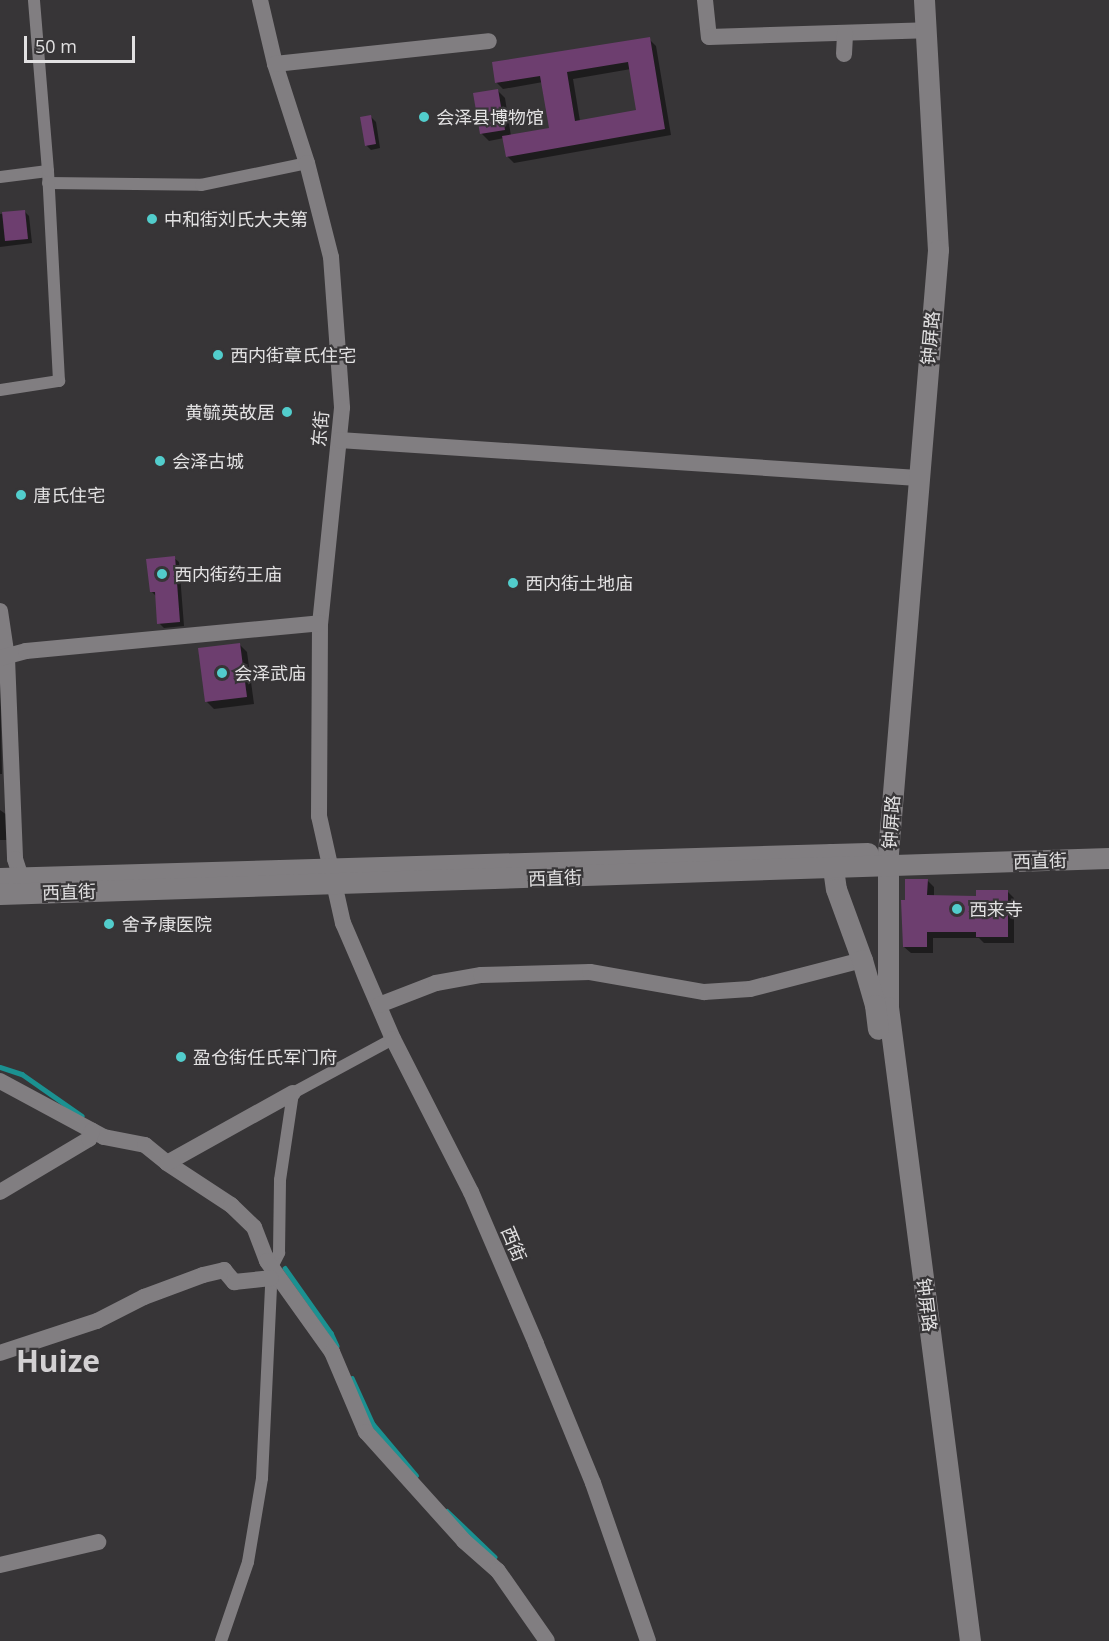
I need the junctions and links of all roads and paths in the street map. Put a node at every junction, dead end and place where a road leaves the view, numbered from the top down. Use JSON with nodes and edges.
{"nodes":[{"id":1,"x":34,"y":0,"type":"edge"},
{"id":2,"x":260,"y":0,"type":"edge"},
{"id":3,"x":705,"y":0,"type":"edge"},
{"id":4,"x":924,"y":0,"type":"edge"},
{"id":5,"x":926,"y":30,"type":"junction"},
{"id":6,"x":845,"y":33,"type":"junction"},
{"id":7,"x":489,"y":41,"type":"dead end"},
{"id":8,"x":844,"y":54,"type":"dead end"},
{"id":9,"x":275,"y":64,"type":"junction"},
{"id":10,"x":307,"y":163,"type":"junction"},
{"id":11,"x":0,"y":177,"type":"edge"},
{"id":12,"x":48,"y":177,"type":"junction"},
{"id":13,"x":0,"y":390,"type":"edge"},
{"id":14,"x":339,"y":440,"type":"junction"},
{"id":15,"x":918,"y":478,"type":"junction"},
{"id":16,"x":0,"y":611,"type":"edge"},
{"id":17,"x":320,"y":623,"type":"junction"},
{"id":18,"x":4,"y":658,"type":"edge"},
{"id":19,"x":1109,"y":846,"type":"edge"},
{"id":20,"x":1109,"y":858,"type":"edge"},
{"id":21,"x":888,"y":860,"type":"junction"},
{"id":22,"x":832,"y":861,"type":"junction"},
{"id":23,"x":333,"y":877,"type":"junction"},
{"id":24,"x":0,"y":878,"type":"edge"},
{"id":25,"x":22,"y":885,"type":"junction"},
{"id":26,"x":0,"y":894,"type":"edge"},
{"id":27,"x":862,"y":960,"type":"junction"},
{"id":28,"x":379,"y":1005,"type":"junction"},
{"id":29,"x":393,"y":1039,"type":"junction"},
{"id":30,"x":0,"y":1081,"type":"edge"},
{"id":31,"x":293,"y":1093,"type":"junction"},
{"id":32,"x":92,"y":1131,"type":"junction"},
{"id":33,"x":167,"y":1163,"type":"junction"},
{"id":34,"x":0,"y":1192,"type":"edge"},
{"id":35,"x":271,"y":1273,"type":"junction"},
{"id":36,"x":0,"y":1353,"type":"edge"},
{"id":37,"x":98,"y":1542,"type":"dead end"},
{"id":38,"x":0,"y":1565,"type":"edge"},
{"id":39,"x":221,"y":1641,"type":"edge"},
{"id":40,"x":547,"y":1641,"type":"edge"},
{"id":41,"x":648,"y":1641,"type":"edge"},
{"id":42,"x":958,"y":1641,"type":"edge"},
{"id":43,"x":970,"y":1641,"type":"edge"}],
"edges":[{"from":1,"to":12,"type":"street"},
{"from":2,"to":9,"type":"street","name":"东街"},
{"from":3,"to":6,"type":"street"},
{"from":4,"to":5,"type":"street","name":"钟屏路"},
{"from":5,"to":6,"type":"street"},
{"from":5,"to":15,"type":"street","name":"钟屏路"},
{"from":6,"to":8,"type":"street"},
{"from":7,"to":9,"type":"street"},
{"from":9,"to":10,"type":"street","name":"东街"},
{"from":10,"to":12,"type":"street"},
{"from":10,"to":14,"type":"street","name":"东街"},
{"from":11,"to":12,"type":"street"},
{"from":12,"to":13,"type":"street"},
{"from":14,"to":15,"type":"street"},
{"from":14,"to":17,"type":"street","name":"东街"},
{"from":15,"to":21,"type":"street","name":"钟屏路"},
{"from":16,"to":18,"type":"street"},
{"from":17,"to":18,"type":"street"},
{"from":17,"to":23,"type":"street","name":"东街"},
{"from":18,"to":25,"type":"street"},
{"from":19,"to":21,"type":"street","name":"西直街"},
{"from":20,"to":21,"type":"street","name":"西直街"},
{"from":21,"to":22,"type":"street","name":"西直街"},
{"from":21,"to":43,"type":"street","name":"钟屏路"},
{"from":22,"to":23,"type":"street","name":"西直街"},
{"from":22,"to":27,"type":"street","name":"钟屏路"},
{"from":23,"to":25,"type":"street","name":"西直街"},
{"from":23,"to":28,"type":"street","name":"西街"},
{"from":24,"to":25,"type":"street","name":"西直街"},
{"from":25,"to":26,"type":"street","name":"西直街"},
{"from":27,"to":28,"type":"street"},
{"from":27,"to":42,"type":"street","name":"钟屏路"},
{"from":28,"to":29,"type":"street","name":"西街"},
{"from":29,"to":31,"type":"street"},
{"from":29,"to":41,"type":"street","name":"西街"},
{"from":30,"to":32,"type":"street"},
{"from":31,"to":33,"type":"street"},
{"from":31,"to":35,"type":"street"},
{"from":32,"to":33,"type":"street"},
{"from":32,"to":34,"type":"street"},
{"from":33,"to":35,"type":"street"},
{"from":35,"to":36,"type":"street"},
{"from":35,"to":39,"type":"street"},
{"from":35,"to":40,"type":"street"},
{"from":37,"to":38,"type":"street"}]}
